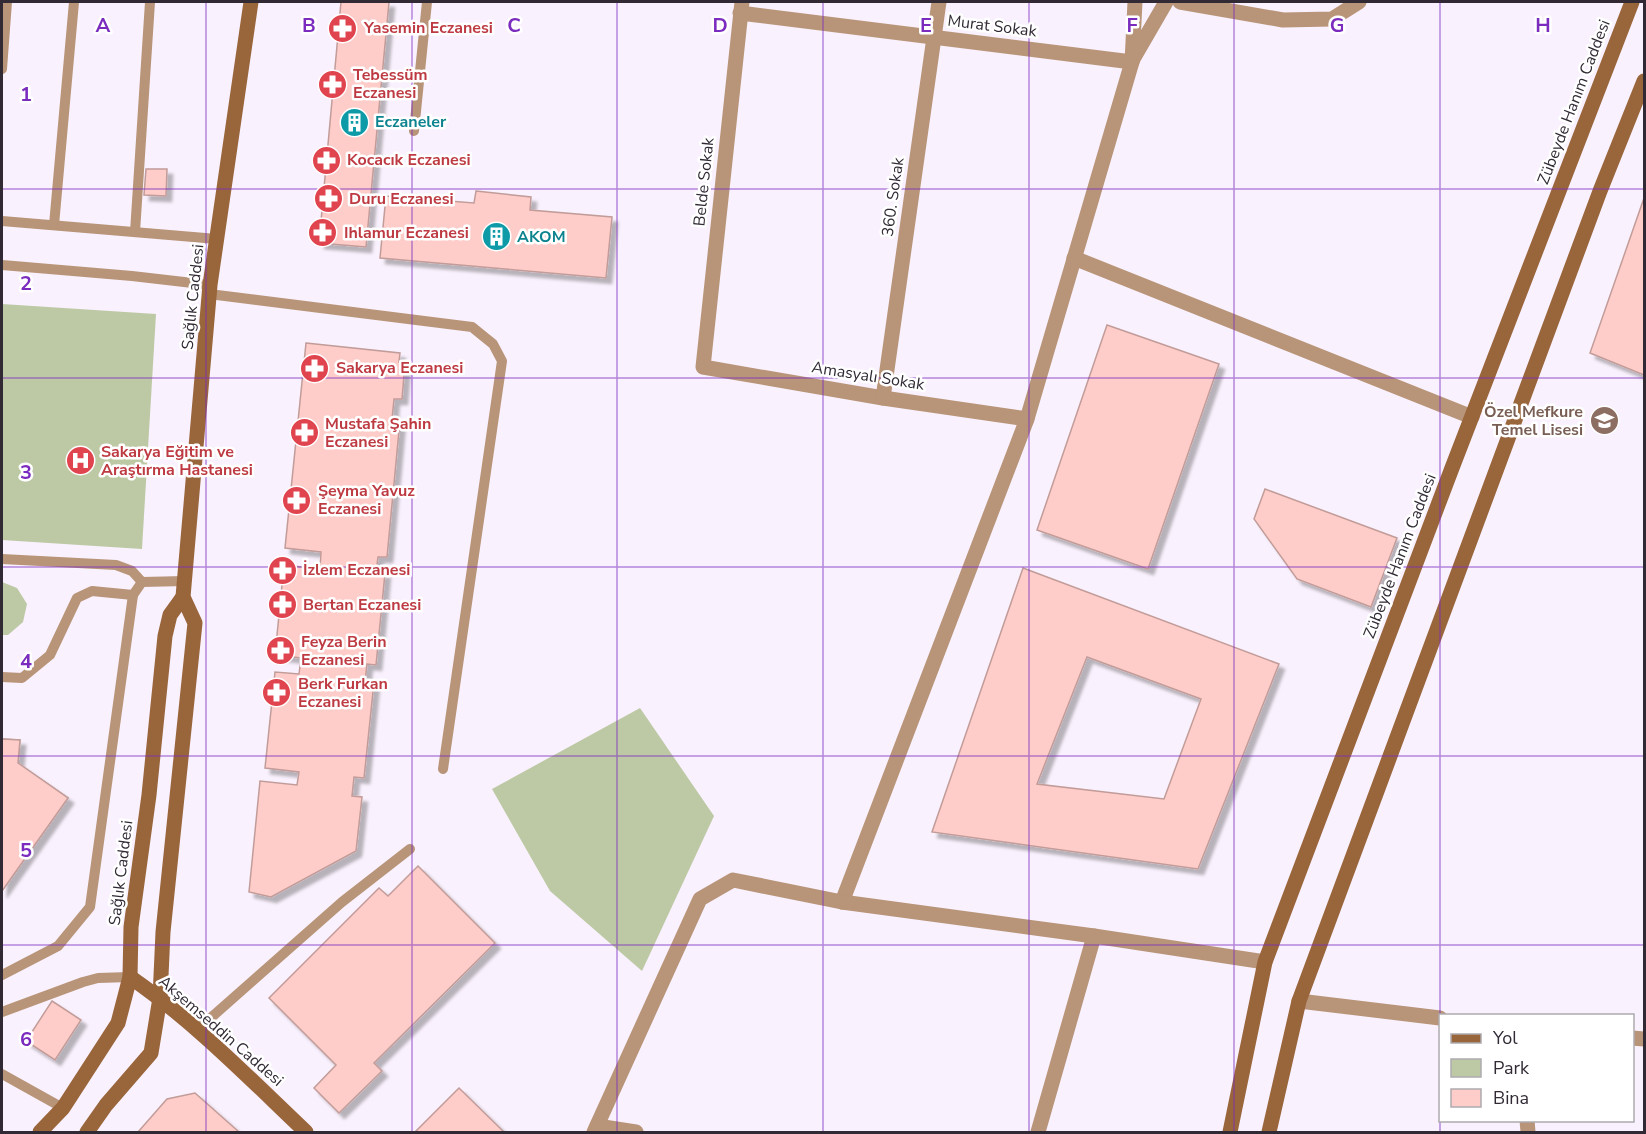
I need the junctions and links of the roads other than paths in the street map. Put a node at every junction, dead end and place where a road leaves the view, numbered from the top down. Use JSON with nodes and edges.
{"nodes":[{"id":1,"x":8,"y":2,"type":"edge"},
{"id":2,"x":74,"y":2,"type":"edge"},
{"id":3,"x":150,"y":2,"type":"edge"},
{"id":4,"x":251,"y":2,"type":"edge"},
{"id":5,"x":427,"y":2,"type":"edge"},
{"id":6,"x":939,"y":2,"type":"edge"},
{"id":7,"x":1135,"y":2,"type":"edge"},
{"id":8,"x":1166,"y":2,"type":"edge"},
{"id":9,"x":1180,"y":2,"type":"edge"},
{"id":10,"x":1359,"y":2,"type":"edge"},
{"id":11,"x":1632,"y":2,"type":"edge"},
{"id":12,"x":741,"y":7,"type":"edge"},
{"id":13,"x":934,"y":37,"type":"junction"},
{"id":14,"x":1132,"y":62,"type":"junction"},
{"id":15,"x":2,"y":69,"type":"edge"},
{"id":16,"x":1644,"y":81,"type":"edge"},
{"id":17,"x":414,"y":131,"type":"dead end"},
{"id":18,"x":2,"y":221,"type":"edge"},
{"id":19,"x":54,"y":225,"type":"junction"},
{"id":20,"x":135,"y":232,"type":"junction"},
{"id":21,"x":217,"y":238,"type":"junction"},
{"id":22,"x":1074,"y":258,"type":"junction"},
{"id":23,"x":2,"y":266,"type":"edge"},
{"id":24,"x":210,"y":290,"type":"junction"},
{"id":25,"x":703,"y":367,"type":"joint"},
{"id":26,"x":883,"y":398,"type":"junction"},
{"id":27,"x":1472,"y":417,"type":"junction"},
{"id":28,"x":1027,"y":418,"type":"junction"},
{"id":29,"x":2,"y":559,"type":"edge"},
{"id":30,"x":185,"y":581,"type":"junction"},
{"id":31,"x":142,"y":582,"type":"junction"},
{"id":32,"x":133,"y":595,"type":"junction"},
{"id":33,"x":183,"y":597,"type":"junction"},
{"id":34,"x":2,"y":677,"type":"edge"},
{"id":35,"x":443,"y":769,"type":"dead end"},
{"id":36,"x":410,"y":849,"type":"dead end"},
{"id":37,"x":842,"y":902,"type":"junction"},
{"id":38,"x":1094,"y":936,"type":"junction"},
{"id":39,"x":1265,"y":962,"type":"junction"},
{"id":40,"x":2,"y":975,"type":"edge"},
{"id":41,"x":130,"y":977,"type":"junction"},
{"id":42,"x":160,"y":998,"type":"junction"},
{"id":43,"x":1299,"y":1001,"type":"junction"},
{"id":44,"x":2,"y":1012,"type":"edge"},
{"id":45,"x":1439,"y":1018,"type":"edge"},
{"id":46,"x":197,"y":1030,"type":"junction"},
{"id":47,"x":2,"y":1074,"type":"edge"},
{"id":48,"x":63,"y":1108,"type":"junction"},
{"id":49,"x":595,"y":1129,"type":"edge"},
{"id":50,"x":40,"y":1132,"type":"edge"},
{"id":51,"x":87,"y":1132,"type":"edge"},
{"id":52,"x":306,"y":1132,"type":"edge"},
{"id":53,"x":636,"y":1132,"type":"edge"},
{"id":54,"x":1038,"y":1132,"type":"edge"},
{"id":55,"x":1230,"y":1132,"type":"edge"},
{"id":56,"x":1269,"y":1132,"type":"edge"}],
"edges":[{"from":1,"to":15,"type":"lane"},
{"from":2,"to":19,"type":"lane"},
{"from":3,"to":20,"type":"lane"},
{"from":4,"to":21,"type":"main road","name":"Sağlık Caddesi"},
{"from":5,"to":17,"type":"lane"},
{"from":6,"to":13,"type":"street","name":"360. Sokak"},
{"from":7,"to":14,"type":"street"},
{"from":8,"to":14,"type":"street"},
{"from":9,"to":10,"type":"street"},
{"from":11,"to":27,"type":"main road","name":"Zübeyde Hanım Caddesi"},
{"from":12,"to":13,"type":"street","name":"Murat Sokak"},
{"from":12,"to":25,"type":"street","name":"Belde Sokak"},
{"from":13,"to":14,"type":"street","name":"Murat Sokak"},
{"from":13,"to":26,"type":"street","name":"360. Sokak"},
{"from":14,"to":22,"type":"street"},
{"from":16,"to":43,"type":"main road"},
{"from":18,"to":19,"type":"lane"},
{"from":19,"to":20,"type":"lane"},
{"from":20,"to":21,"type":"lane"},
{"from":21,"to":24,"type":"main road","name":"Sağlık Caddesi"},
{"from":22,"to":27,"type":"street"},
{"from":22,"to":28,"type":"street"},
{"from":23,"to":24,"type":"lane"},
{"from":24,"to":30,"type":"main road","name":"Sağlık Caddesi"},
{"from":24,"to":35,"type":"lane"},
{"from":25,"to":26,"type":"street","name":"Amasyalı Sokak"},
{"from":26,"to":28,"type":"street","name":"Amasyalı Sokak"},
{"from":27,"to":39,"type":"main road","name":"Zübeyde Hanım Caddesi"},
{"from":28,"to":37,"type":"street"},
{"from":29,"to":31,"type":"lane"},
{"from":30,"to":31,"type":"lane"},
{"from":30,"to":33,"type":"main road","name":"Sağlık Caddesi"},
{"from":31,"to":32,"type":"lane"},
{"from":32,"to":34,"type":"lane"},
{"from":32,"to":40,"type":"lane"},
{"from":33,"to":41,"type":"main road","name":"Sağlık Caddesi"},
{"from":33,"to":42,"type":"main road"},
{"from":36,"to":46,"type":"lane"},
{"from":37,"to":38,"type":"street"},
{"from":37,"to":49,"type":"street"},
{"from":38,"to":39,"type":"street"},
{"from":38,"to":54,"type":"street"},
{"from":39,"to":55,"type":"main road","name":"Zübeyde Hanım Caddesi"},
{"from":41,"to":42,"type":"main road","name":"Akşemseddin Caddesi"},
{"from":41,"to":44,"type":"lane"},
{"from":41,"to":48,"type":"main road","name":"Sağlık Caddesi"},
{"from":42,"to":46,"type":"main road","name":"Akşemseddin Caddesi"},
{"from":42,"to":51,"type":"main road"},
{"from":43,"to":45,"type":"street"},
{"from":43,"to":56,"type":"main road"},
{"from":46,"to":52,"type":"main road","name":"Akşemseddin Caddesi"},
{"from":47,"to":48,"type":"lane"},
{"from":48,"to":50,"type":"main road","name":"Sağlık Caddesi"},
{"from":49,"to":53,"type":"street"}]}
